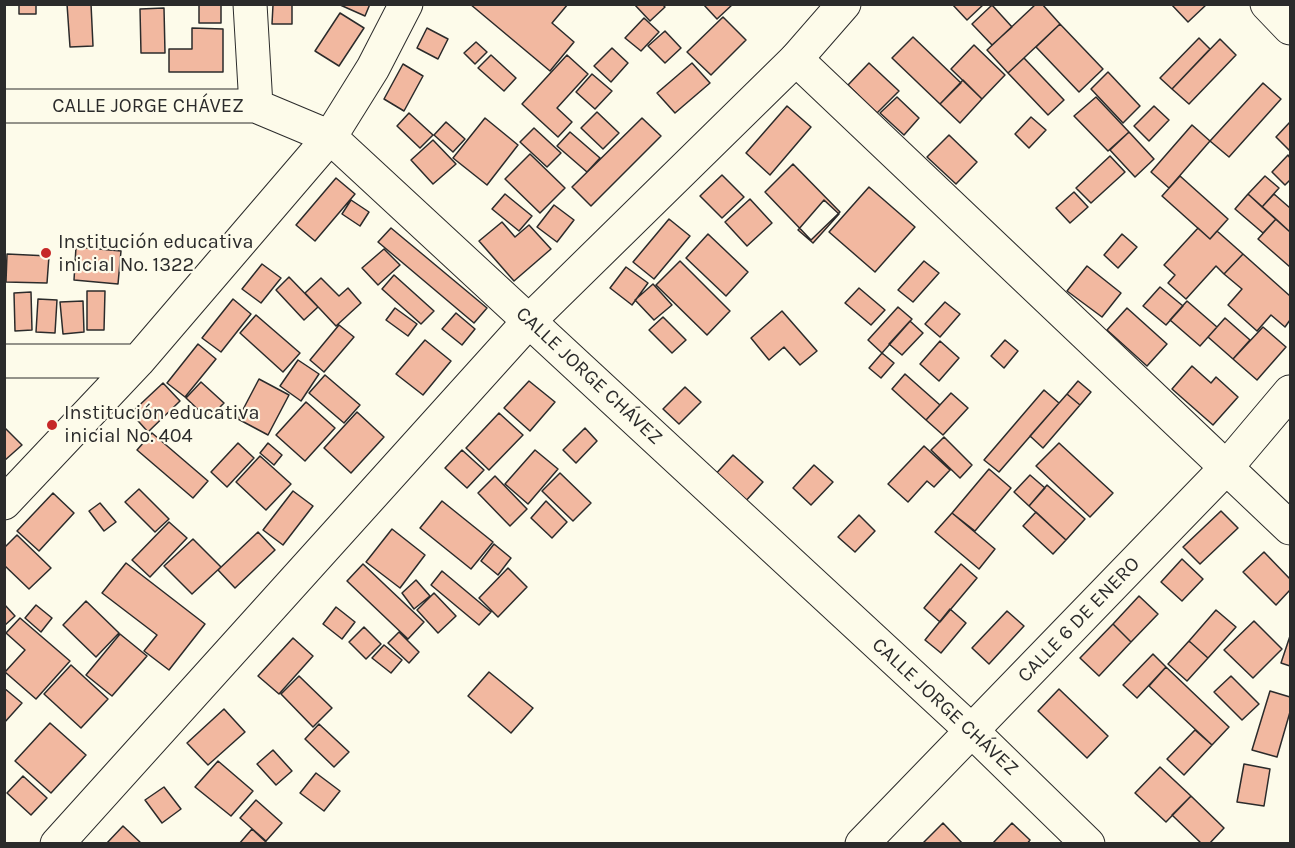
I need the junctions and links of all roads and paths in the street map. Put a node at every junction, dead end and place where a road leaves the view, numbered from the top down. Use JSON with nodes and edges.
{"nodes":[{"id":1,"x":250,"y":4,"type":"edge"},
{"id":2,"x":406,"y":4,"type":"edge"},
{"id":3,"x":844,"y":4,"type":"edge"},
{"id":4,"x":1267,"y":4,"type":"edge"},
{"id":5,"x":1290,"y":28,"type":"edge"},
{"id":6,"x":796,"y":59,"type":"junction"},
{"id":7,"x":4,"y":106,"type":"edge"},
{"id":8,"x":256,"y":106,"type":"junction"},
{"id":9,"x":330,"y":137,"type":"junction"},
{"id":10,"x":529,"y":321,"type":"junction"},
{"id":11,"x":138,"y":361,"type":"junction"},
{"id":12,"x":4,"y":362,"type":"edge"},
{"id":13,"x":1290,"y":393,"type":"edge"},
{"id":14,"x":1225,"y":468,"type":"junction"},
{"id":15,"x":4,"y":503,"type":"edge"},
{"id":16,"x":1290,"y":528,"type":"edge"},
{"id":17,"x":972,"y":731,"type":"junction"},
{"id":18,"x":57,"y":843,"type":"edge"},
{"id":19,"x":861,"y":843,"type":"edge"},
{"id":20,"x":1088,"y":843,"type":"edge"}],
"edges":[{"from":1,"to":8,"type":"street"},
{"from":2,"to":9,"type":"street"},
{"from":3,"to":6,"type":"street"},
{"from":4,"to":5,"type":"street"},
{"from":6,"to":10,"type":"street"},
{"from":6,"to":14,"type":"street"},
{"from":7,"to":8,"type":"street","name":"CALLE JORGE CHÁVEZ"},
{"from":8,"to":9,"type":"street","name":"CALLE JORGE CHÁVEZ"},
{"from":9,"to":10,"type":"street","name":"CALLE JORGE CHÁVEZ"},
{"from":9,"to":11,"type":"street"},
{"from":10,"to":17,"type":"street","name":"CALLE JORGE CHÁVEZ"},
{"from":10,"to":18,"type":"street"},
{"from":11,"to":12,"type":"street"},
{"from":11,"to":15,"type":"street"},
{"from":13,"to":14,"type":"street","name":"CALLE 6 DE ENERO"},
{"from":14,"to":16,"type":"street"},
{"from":14,"to":17,"type":"street","name":"CALLE 6 DE ENERO"},
{"from":17,"to":19,"type":"street","name":"CALLE 6 DE ENERO"},
{"from":17,"to":20,"type":"street","name":"CALLE JORGE CHÁVEZ"}]}
